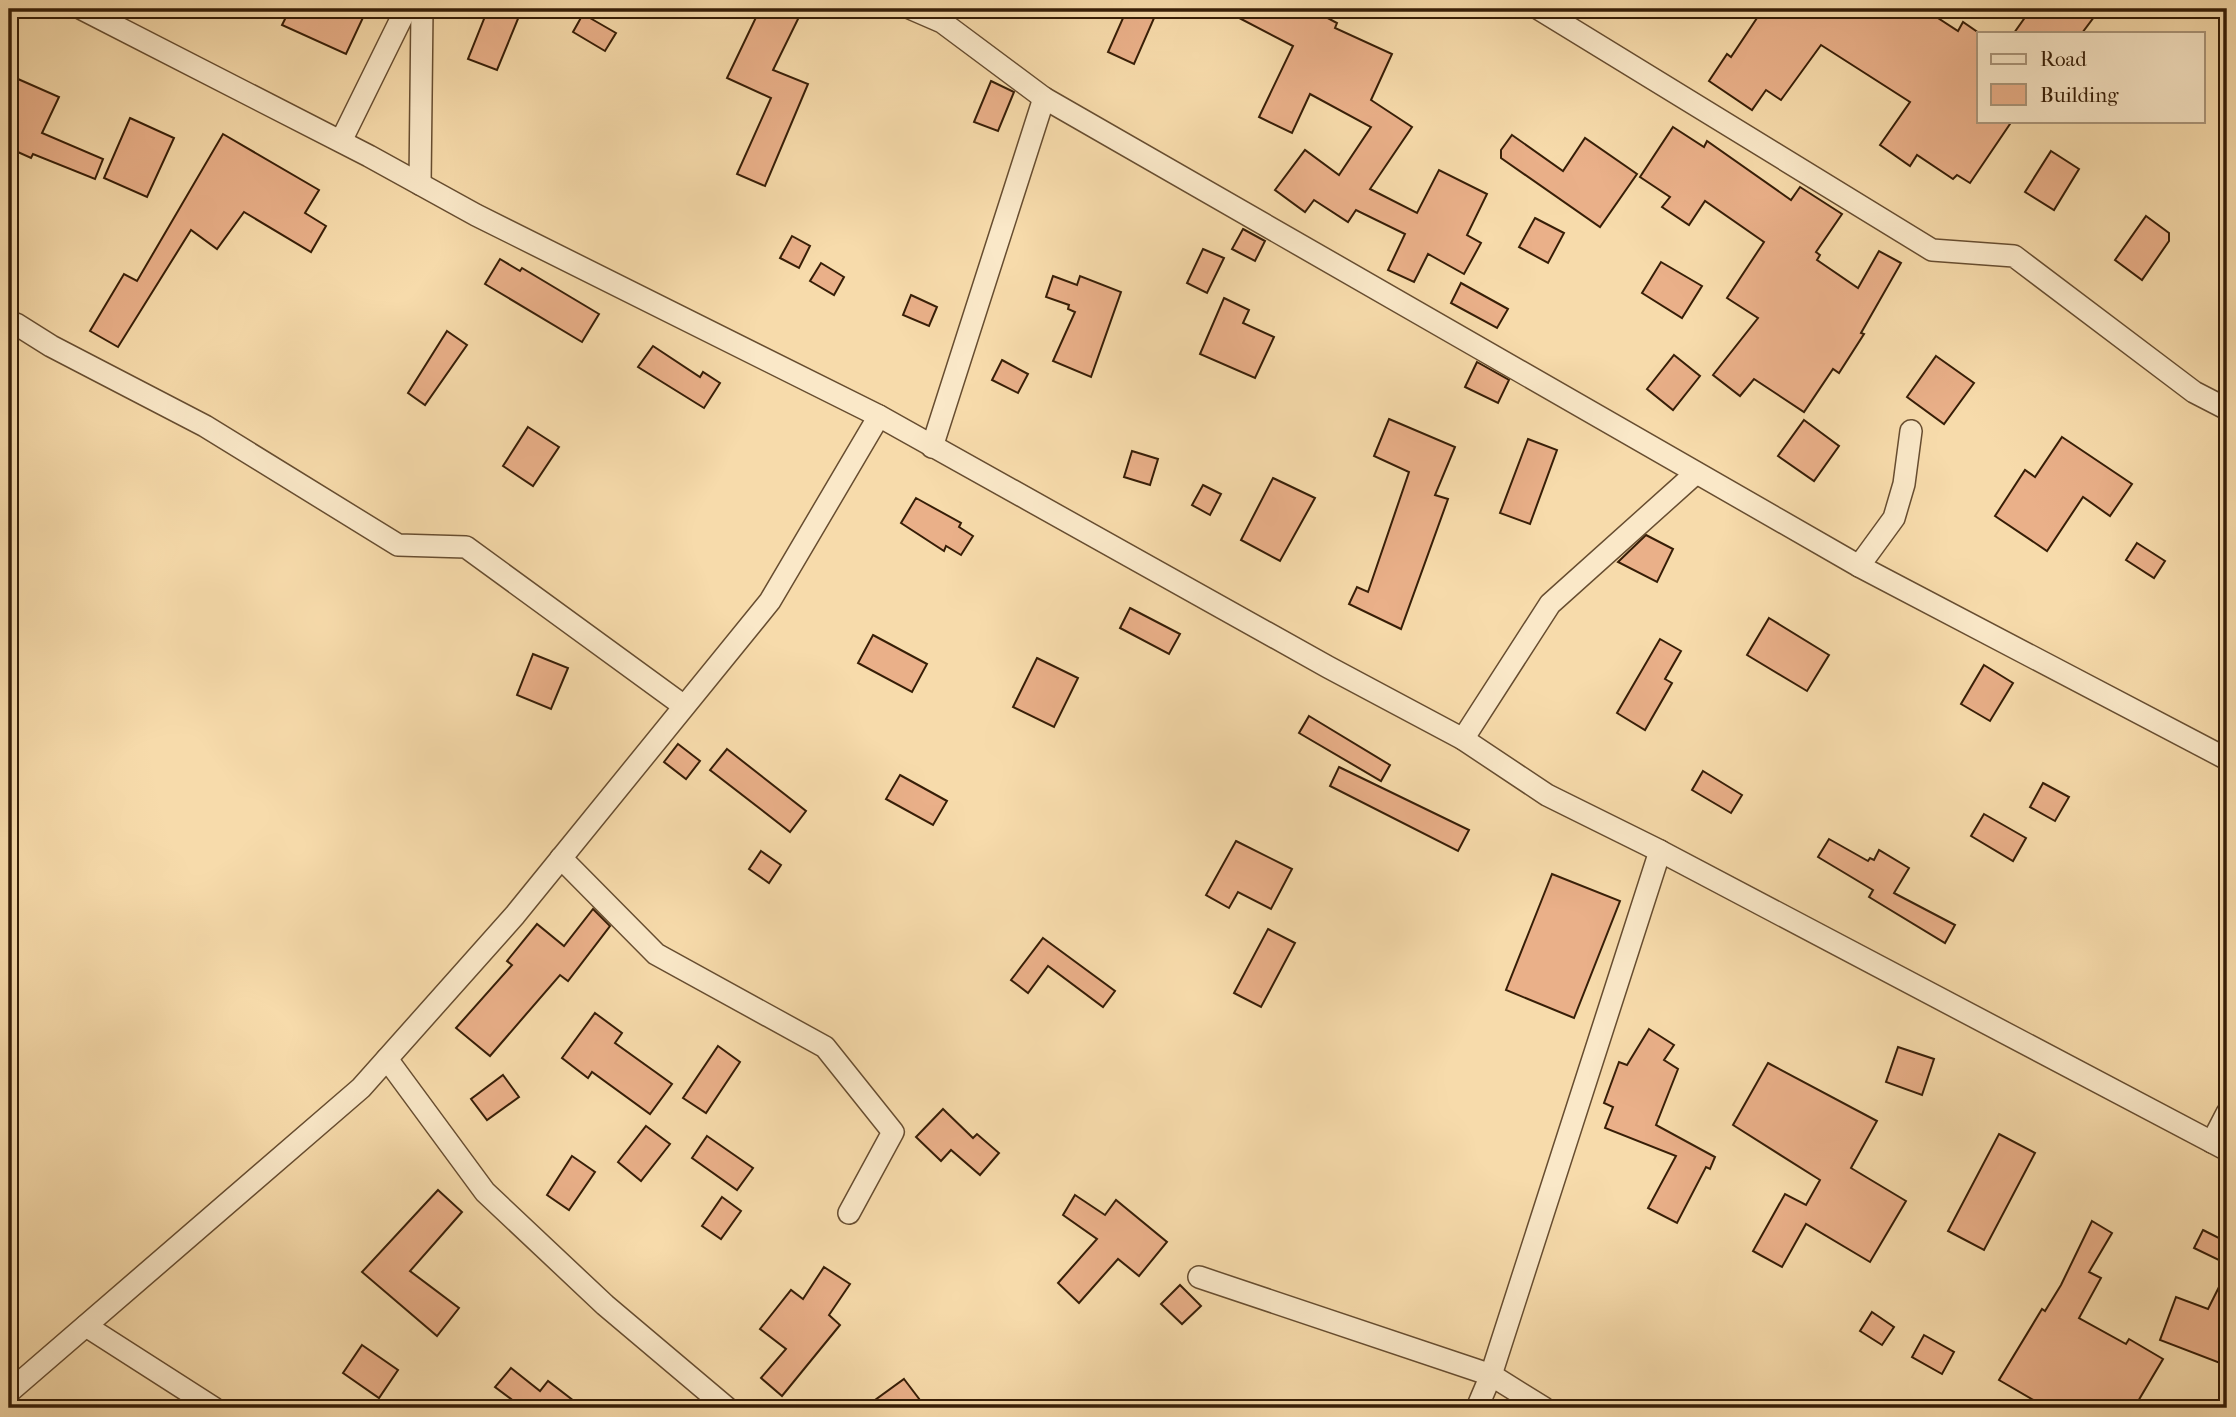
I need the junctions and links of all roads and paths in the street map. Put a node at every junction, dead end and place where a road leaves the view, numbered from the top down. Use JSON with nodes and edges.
{"nodes":[{"id":1,"x":82,"y":9,"type":"edge"},
{"id":2,"x":406,"y":9,"type":"edge"},
{"id":3,"x":422,"y":9,"type":"edge"},
{"id":4,"x":912,"y":9,"type":"edge"},
{"id":5,"x":1539,"y":9,"type":"edge"},
{"id":6,"x":1044,"y":98,"type":"junction"},
{"id":7,"x":341,"y":141,"type":"junction"},
{"id":8,"x":420,"y":184,"type":"junction"},
{"id":9,"x":11,"y":323,"type":"edge"},
{"id":10,"x":2227,"y":409,"type":"edge"},
{"id":11,"x":879,"y":416,"type":"junction"},
{"id":12,"x":1912,"y":431,"type":"dead end"},
{"id":13,"x":932,"y":447,"type":"junction"},
{"id":14,"x":1696,"y":472,"type":"junction"},
{"id":15,"x":1859,"y":566,"type":"junction"},
{"id":16,"x":684,"y":706,"type":"junction"},
{"id":17,"x":1463,"y":739,"type":"junction"},
{"id":18,"x":2227,"y":759,"type":"edge"},
{"id":19,"x":1660,"y":851,"type":"junction"},
{"id":20,"x":561,"y":858,"type":"junction"},
{"id":21,"x":387,"y":1059,"type":"junction"},
{"id":22,"x":2227,"y":1113,"type":"edge"},
{"id":23,"x":2220,"y":1146,"type":"edge"},
{"id":24,"x":849,"y":1213,"type":"dead end"},
{"id":25,"x":1199,"y":1277,"type":"dead end"},
{"id":26,"x":86,"y":1326,"type":"junction"},
{"id":27,"x":1491,"y":1375,"type":"junction"},
{"id":28,"x":13,"y":1384,"type":"edge"},
{"id":29,"x":214,"y":1408,"type":"edge"},
{"id":30,"x":727,"y":1408,"type":"edge"},
{"id":31,"x":1477,"y":1408,"type":"edge"},
{"id":32,"x":1544,"y":1408,"type":"edge"}],
"edges":[{"from":1,"to":7,"type":"street"},
{"from":2,"to":7,"type":"street"},
{"from":3,"to":8,"type":"street"},
{"from":4,"to":6,"type":"street"},
{"from":5,"to":10,"type":"street"},
{"from":6,"to":13,"type":"street"},
{"from":6,"to":14,"type":"street"},
{"from":7,"to":8,"type":"street"},
{"from":8,"to":11,"type":"street"},
{"from":9,"to":16,"type":"street"},
{"from":11,"to":13,"type":"street"},
{"from":11,"to":16,"type":"street"},
{"from":12,"to":15,"type":"street"},
{"from":13,"to":17,"type":"street"},
{"from":14,"to":15,"type":"street"},
{"from":14,"to":17,"type":"street"},
{"from":15,"to":18,"type":"street"},
{"from":16,"to":20,"type":"street"},
{"from":17,"to":19,"type":"street"},
{"from":19,"to":23,"type":"street"},
{"from":19,"to":27,"type":"street"},
{"from":20,"to":21,"type":"street"},
{"from":20,"to":24,"type":"street"},
{"from":21,"to":26,"type":"street"},
{"from":21,"to":30,"type":"street"},
{"from":22,"to":23,"type":"street"},
{"from":25,"to":27,"type":"street"},
{"from":26,"to":28,"type":"street"},
{"from":26,"to":29,"type":"street"},
{"from":27,"to":31,"type":"street"},
{"from":27,"to":32,"type":"street"}]}
